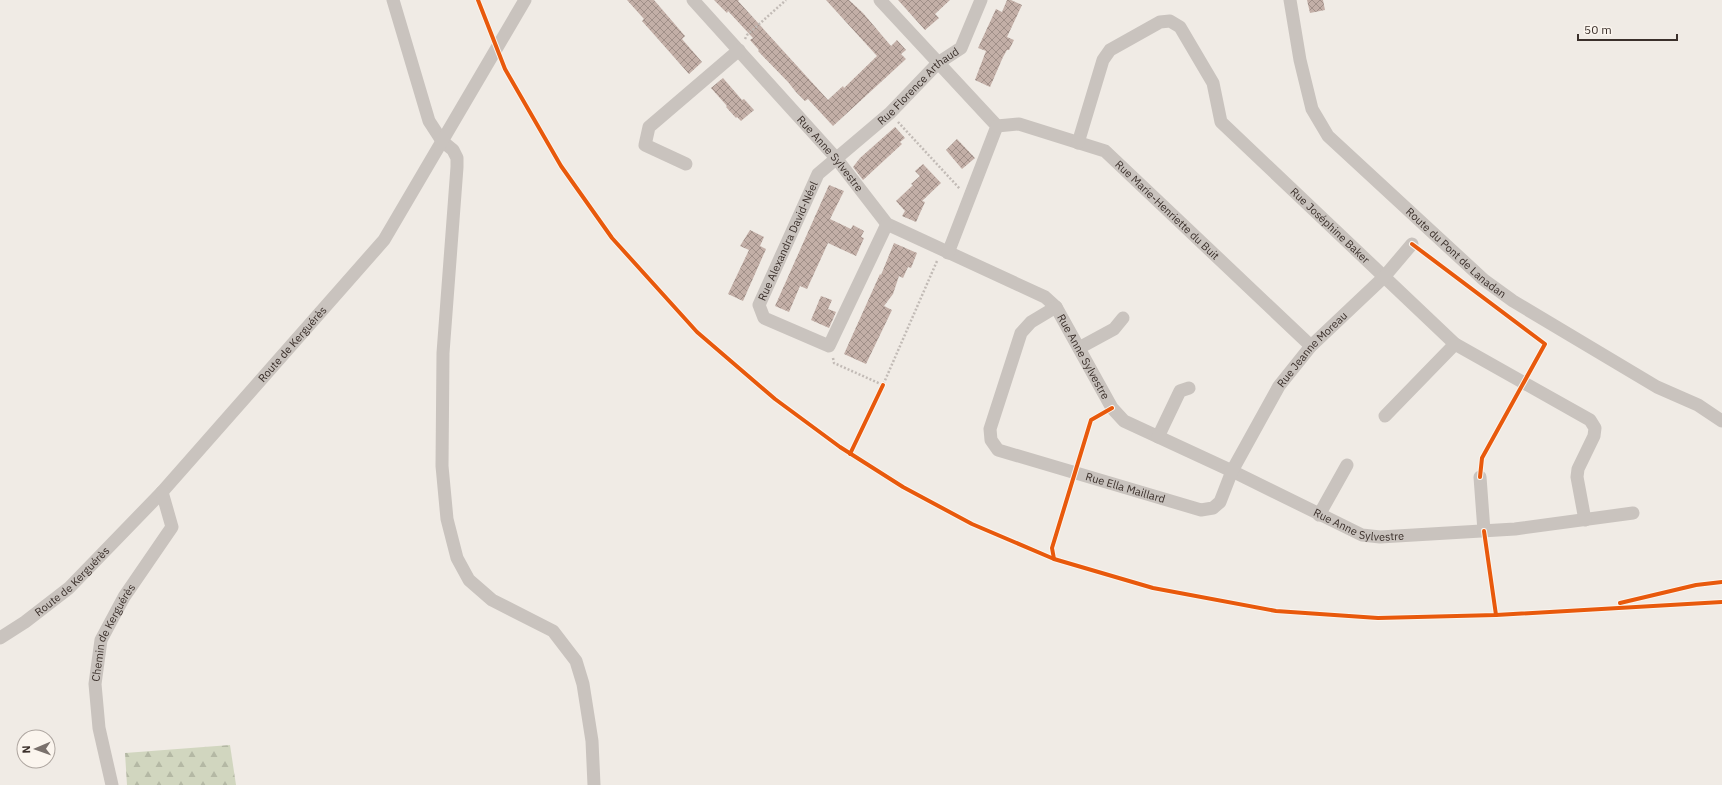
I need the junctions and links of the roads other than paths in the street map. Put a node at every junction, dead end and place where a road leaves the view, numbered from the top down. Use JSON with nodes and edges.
{"nodes":[{"id":1,"x":393,"y":0,"type":"edge"},
{"id":2,"x":525,"y":0,"type":"edge"},
{"id":3,"x":693,"y":0,"type":"edge"},
{"id":4,"x":880,"y":0,"type":"edge"},
{"id":5,"x":981,"y":0,"type":"edge"},
{"id":6,"x":1290,"y":0,"type":"edge"},
{"id":7,"x":739,"y":50,"type":"junction"},
{"id":8,"x":938,"y":63,"type":"junction"},
{"id":9,"x":997,"y":126,"type":"junction"},
{"id":10,"x":442,"y":141,"type":"junction"},
{"id":11,"x":1078,"y":143,"type":"junction"},
{"id":12,"x":836,"y":158,"type":"junction"},
{"id":13,"x":686,"y":164,"type":"dead end"},
{"id":14,"x":887,"y":224,"type":"junction"},
{"id":15,"x":1412,"y":244,"type":"dead end"},
{"id":16,"x":945,"y":252,"type":"junction"},
{"id":17,"x":1384,"y":277,"type":"junction"},
{"id":18,"x":1056,"y":307,"type":"junction"},
{"id":19,"x":1123,"y":318,"type":"dead end"},
{"id":20,"x":1455,"y":344,"type":"junction"},
{"id":21,"x":1311,"y":346,"type":"junction"},
{"id":22,"x":1079,"y":348,"type":"junction"},
{"id":23,"x":1189,"y":388,"type":"dead end"},
{"id":24,"x":1385,"y":416,"type":"dead end"},
{"id":25,"x":1722,"y":421,"type":"edge"},
{"id":26,"x":1158,"y":437,"type":"junction"},
{"id":27,"x":1347,"y":465,"type":"dead end"},
{"id":28,"x":1232,"y":471,"type":"junction"},
{"id":29,"x":1480,"y":477,"type":"dead end"},
{"id":30,"x":162,"y":492,"type":"junction"},
{"id":31,"x":1633,"y":513,"type":"dead end"},
{"id":32,"x":1319,"y":515,"type":"junction"},
{"id":33,"x":1585,"y":520,"type":"junction"},
{"id":34,"x":1484,"y":531,"type":"junction"},
{"id":35,"x":0,"y":638,"type":"edge"},
{"id":36,"x":112,"y":785,"type":"edge"},
{"id":37,"x":594,"y":785,"type":"edge"}],
"edges":[{"from":1,"to":10,"type":"street"},
{"from":2,"to":10,"type":"street","name":"Route de Kerguérès"},
{"from":3,"to":7,"type":"street","name":"Rue Anne Sylvestre"},
{"from":4,"to":8,"type":"street"},
{"from":5,"to":8,"type":"street","name":"Rue Florence Arthaud"},
{"from":6,"to":25,"type":"street","name":"Route du Pont de Lanadan"},
{"from":7,"to":12,"type":"street","name":"Rue Anne Sylvestre"},
{"from":7,"to":13,"type":"street"},
{"from":8,"to":9,"type":"street"},
{"from":8,"to":12,"type":"street","name":"Rue Florence Arthaud"},
{"from":9,"to":11,"type":"street","name":"Rue Marie-Henriette du Buit"},
{"from":9,"to":16,"type":"street"},
{"from":10,"to":30,"type":"street","name":"Route de Kerguérès"},
{"from":10,"to":37,"type":"street"},
{"from":11,"to":17,"type":"street","name":"Rue Joséphine Baker"},
{"from":11,"to":21,"type":"street","name":"Rue Marie-Henriette du Buit"},
{"from":12,"to":14,"type":"street","name":"Rue Anne Sylvestre"},
{"from":12,"to":14,"type":"street","name":"Rue Alexandra David-Néel"},
{"from":14,"to":16,"type":"street","name":"Rue Anne Sylvestre"},
{"from":15,"to":17,"type":"street","name":"Rue Jeanne Moreau"},
{"from":16,"to":18,"type":"street","name":"Rue Anne Sylvestre"},
{"from":17,"to":20,"type":"street","name":"Rue Joséphine Baker"},
{"from":17,"to":21,"type":"street","name":"Rue Jeanne Moreau"},
{"from":18,"to":22,"type":"street","name":"Rue Anne Sylvestre"},
{"from":18,"to":28,"type":"street","name":"Rue Ella Maillard"},
{"from":19,"to":22,"type":"street"},
{"from":20,"to":24,"type":"street"},
{"from":20,"to":33,"type":"street","name":"Rue Joséphine Baker"},
{"from":21,"to":28,"type":"street","name":"Rue Jeanne Moreau"},
{"from":22,"to":26,"type":"street","name":"Rue Anne Sylvestre"},
{"from":23,"to":26,"type":"street"},
{"from":26,"to":28,"type":"street","name":"Rue Anne Sylvestre"},
{"from":27,"to":32,"type":"street"},
{"from":28,"to":32,"type":"street","name":"Rue Anne Sylvestre"},
{"from":29,"to":34,"type":"street"},
{"from":30,"to":35,"type":"street","name":"Route de Kerguérès"},
{"from":30,"to":36,"type":"street","name":"Chemin de Kerguérès"},
{"from":31,"to":33,"type":"street","name":"Rue Anne Sylvestre"},
{"from":32,"to":34,"type":"street","name":"Rue Anne Sylvestre"},
{"from":33,"to":34,"type":"street","name":"Rue Anne Sylvestre"}]}
